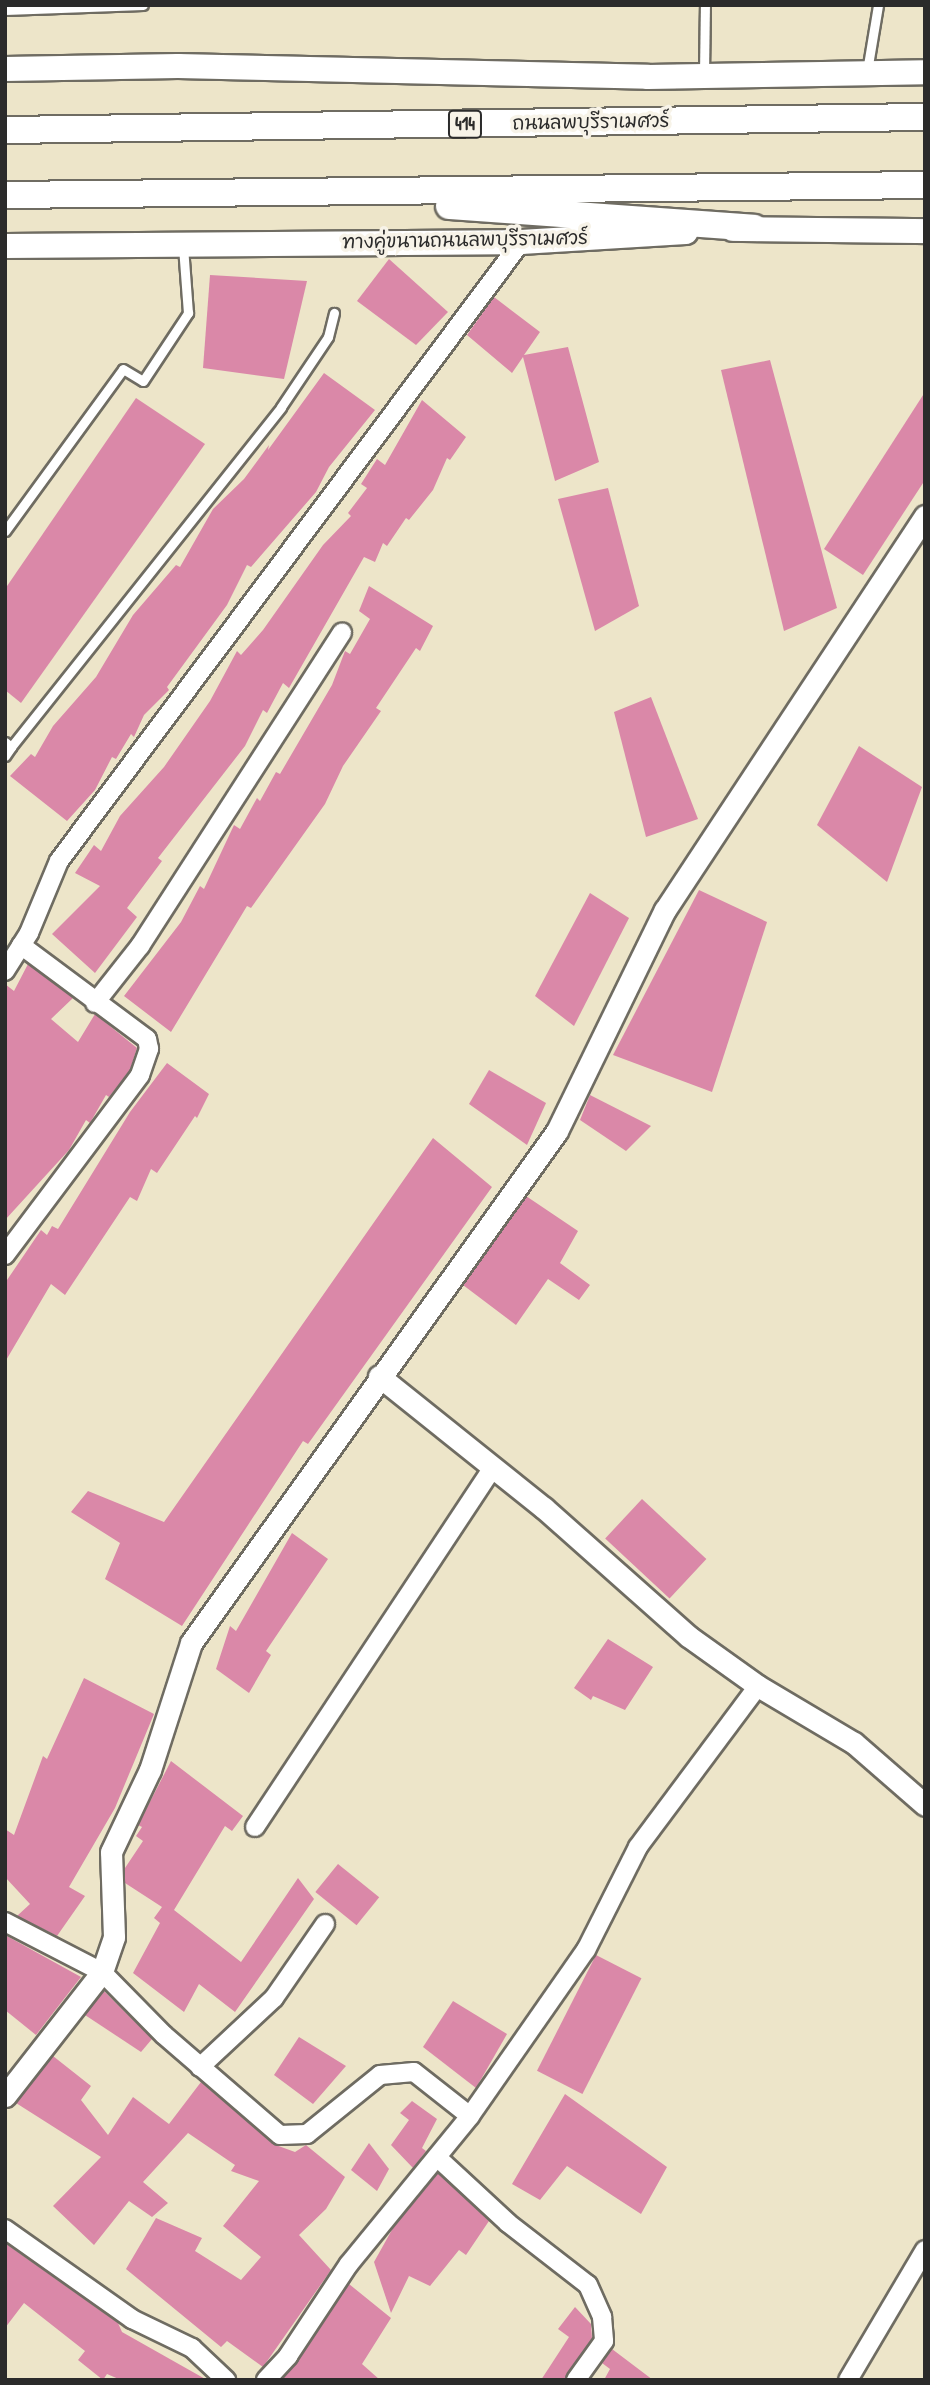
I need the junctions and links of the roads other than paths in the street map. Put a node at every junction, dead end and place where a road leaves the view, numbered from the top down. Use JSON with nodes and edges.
{"nodes":[{"id":1,"x":143,"y":5,"type":"edge"},
{"id":2,"x":705,"y":5,"type":"edge"},
{"id":3,"x":878,"y":5,"type":"edge"},
{"id":4,"x":5,"y":10,"type":"edge"},
{"id":5,"x":5,"y":69,"type":"edge"},
{"id":6,"x":925,"y":72,"type":"edge"},
{"id":7,"x":867,"y":73,"type":"junction"},
{"id":8,"x":704,"y":75,"type":"junction"},
{"id":9,"x":925,"y":117,"type":"edge"},
{"id":10,"x":5,"y":130,"type":"edge"},
{"id":11,"x":925,"y":185,"type":"edge"},
{"id":12,"x":266,"y":193,"type":"junction"},
{"id":13,"x":5,"y":195,"type":"edge"},
{"id":14,"x":754,"y":228,"type":"junction"},
{"id":15,"x":925,"y":232,"type":"edge"},
{"id":16,"x":183,"y":242,"type":"junction"},
{"id":17,"x":521,"y":242,"type":"junction"},
{"id":18,"x":5,"y":246,"type":"edge"},
{"id":19,"x":334,"y":313,"type":"dead end"},
{"id":20,"x":925,"y":516,"type":"edge"},
{"id":21,"x":5,"y":531,"type":"edge"},
{"id":22,"x":342,"y":632,"type":"dead end"},
{"id":23,"x":8,"y":745,"type":"edge"},
{"id":24,"x":5,"y":756,"type":"edge"},
{"id":25,"x":21,"y":946,"type":"junction"},
{"id":26,"x":5,"y":971,"type":"edge"},
{"id":27,"x":95,"y":1003,"type":"junction"},
{"id":28,"x":5,"y":1255,"type":"edge"},
{"id":29,"x":379,"y":1376,"type":"junction"},
{"id":30,"x":493,"y":1467,"type":"junction"},
{"id":31,"x":758,"y":1686,"type":"junction"},
{"id":32,"x":925,"y":1805,"type":"edge"},
{"id":33,"x":255,"y":1827,"type":"dead end"},
{"id":34,"x":5,"y":1922,"type":"edge"},
{"id":35,"x":325,"y":1924,"type":"dead end"},
{"id":36,"x":102,"y":1972,"type":"junction"},
{"id":37,"x":201,"y":2067,"type":"junction"},
{"id":38,"x":5,"y":2096,"type":"edge"},
{"id":39,"x":470,"y":2116,"type":"junction"},
{"id":40,"x":439,"y":2159,"type":"junction"},
{"id":41,"x":5,"y":2229,"type":"edge"},
{"id":42,"x":925,"y":2250,"type":"edge"},
{"id":43,"x":226,"y":2380,"type":"edge"},
{"id":44,"x":266,"y":2380,"type":"edge"},
{"id":45,"x":576,"y":2380,"type":"edge"},
{"id":46,"x":848,"y":2380,"type":"edge"}],
"edges":[{"from":1,"to":4,"type":"lane"},
{"from":2,"to":8,"type":"lane"},
{"from":3,"to":7,"type":"lane"},
{"from":5,"to":8,"type":"main road"},
{"from":6,"to":7,"type":"main road"},
{"from":7,"to":8,"type":"main road"},
{"from":9,"to":10,"type":"main road","name":"ถนนลพบุรีราเมศวร์","number":"414"},
{"from":11,"to":12,"type":"main road"},
{"from":12,"to":13,"type":"main road"},
{"from":12,"to":14,"type":"main road"},
{"from":14,"to":15,"type":"main road","name":"ทางคู่ขนานถนนลพบุรีราเมศวร์"},
{"from":14,"to":17,"type":"main road","name":"ทางคู่ขนานถนนลพบุรีราเมศวร์"},
{"from":16,"to":17,"type":"main road","name":"ทางคู่ขนานถนนลพบุรีราเมศวร์"},
{"from":16,"to":18,"type":"main road","name":"ทางคู่ขนานถนนลพบุรีราเมศวร์"},
{"from":16,"to":21,"type":"lane"},
{"from":17,"to":25,"type":"street"},
{"from":19,"to":23,"type":"lane"},
{"from":20,"to":29,"type":"street"},
{"from":22,"to":27,"type":"street"},
{"from":23,"to":24,"type":"lane"},
{"from":25,"to":26,"type":"street"},
{"from":25,"to":27,"type":"street"},
{"from":27,"to":28,"type":"street"},
{"from":29,"to":30,"type":"street"},
{"from":29,"to":36,"type":"street"},
{"from":30,"to":31,"type":"street"},
{"from":30,"to":33,"type":"street"},
{"from":31,"to":32,"type":"street"},
{"from":31,"to":39,"type":"street"},
{"from":34,"to":36,"type":"street"},
{"from":35,"to":37,"type":"street"},
{"from":36,"to":37,"type":"street"},
{"from":36,"to":38,"type":"street"},
{"from":37,"to":39,"type":"street"},
{"from":39,"to":40,"type":"street"},
{"from":40,"to":44,"type":"street"},
{"from":40,"to":45,"type":"street"},
{"from":41,"to":43,"type":"street"},
{"from":42,"to":46,"type":"street"}]}
